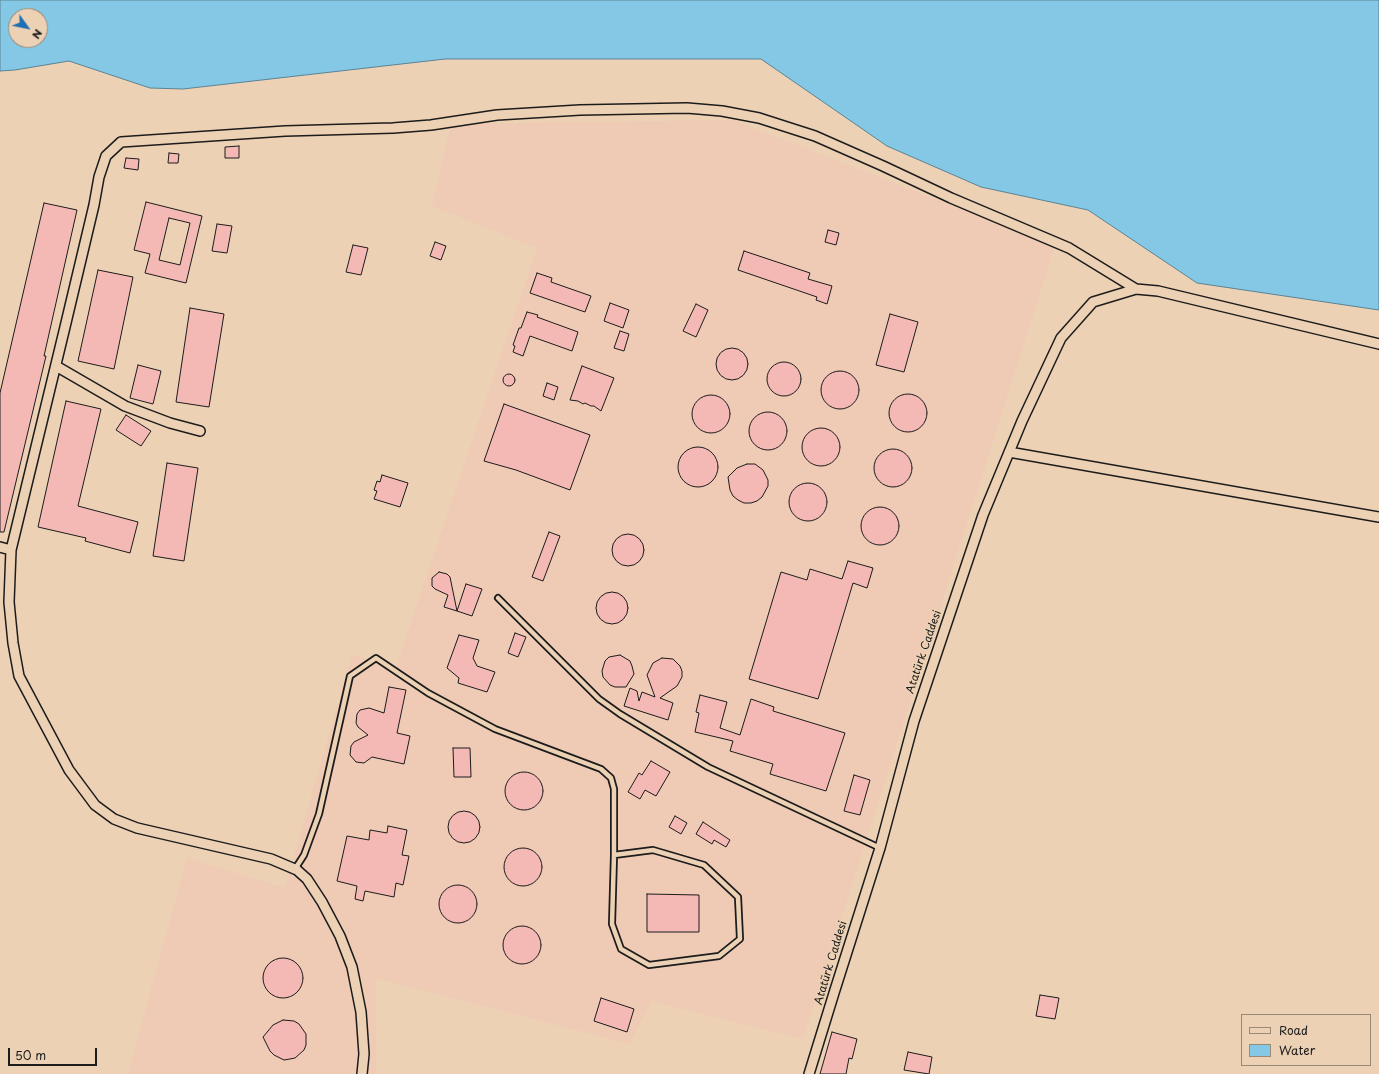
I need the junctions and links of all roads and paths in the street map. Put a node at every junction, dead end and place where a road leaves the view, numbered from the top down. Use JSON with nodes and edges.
{"nodes":[{"id":1,"x":1136,"y":289,"type":"junction"},
{"id":2,"x":1379,"y":344,"type":"edge"},
{"id":3,"x":56,"y":366,"type":"junction"},
{"id":4,"x":200,"y":431,"type":"dead end"},
{"id":5,"x":1009,"y":452,"type":"junction"},
{"id":6,"x":1379,"y":517,"type":"edge"},
{"id":7,"x":0,"y":547,"type":"edge"},
{"id":8,"x":11,"y":550,"type":"junction"},
{"id":9,"x":498,"y":598,"type":"dead end"},
{"id":10,"x":880,"y":848,"type":"junction"},
{"id":11,"x":614,"y":855,"type":"junction"},
{"id":12,"x":295,"y":870,"type":"junction"},
{"id":13,"x":362,"y":1074,"type":"edge"},
{"id":14,"x":810,"y":1074,"type":"edge"}],
"edges":[{"from":1,"to":2,"type":"street"},
{"from":1,"to":3,"type":"street"},
{"from":1,"to":5,"type":"street","name":"Atatürk Caddesi"},
{"from":3,"to":4,"type":"street"},
{"from":3,"to":8,"type":"street"},
{"from":5,"to":6,"type":"street"},
{"from":5,"to":10,"type":"street","name":"Atatürk Caddesi"},
{"from":7,"to":8,"type":"street"},
{"from":8,"to":12,"type":"street"},
{"from":9,"to":10,"type":"lane"},
{"from":10,"to":14,"type":"street","name":"Atatürk Caddesi"},
{"from":11,"to":11,"type":"lane"},
{"from":11,"to":12,"type":"lane"},
{"from":12,"to":13,"type":"street"}]}
